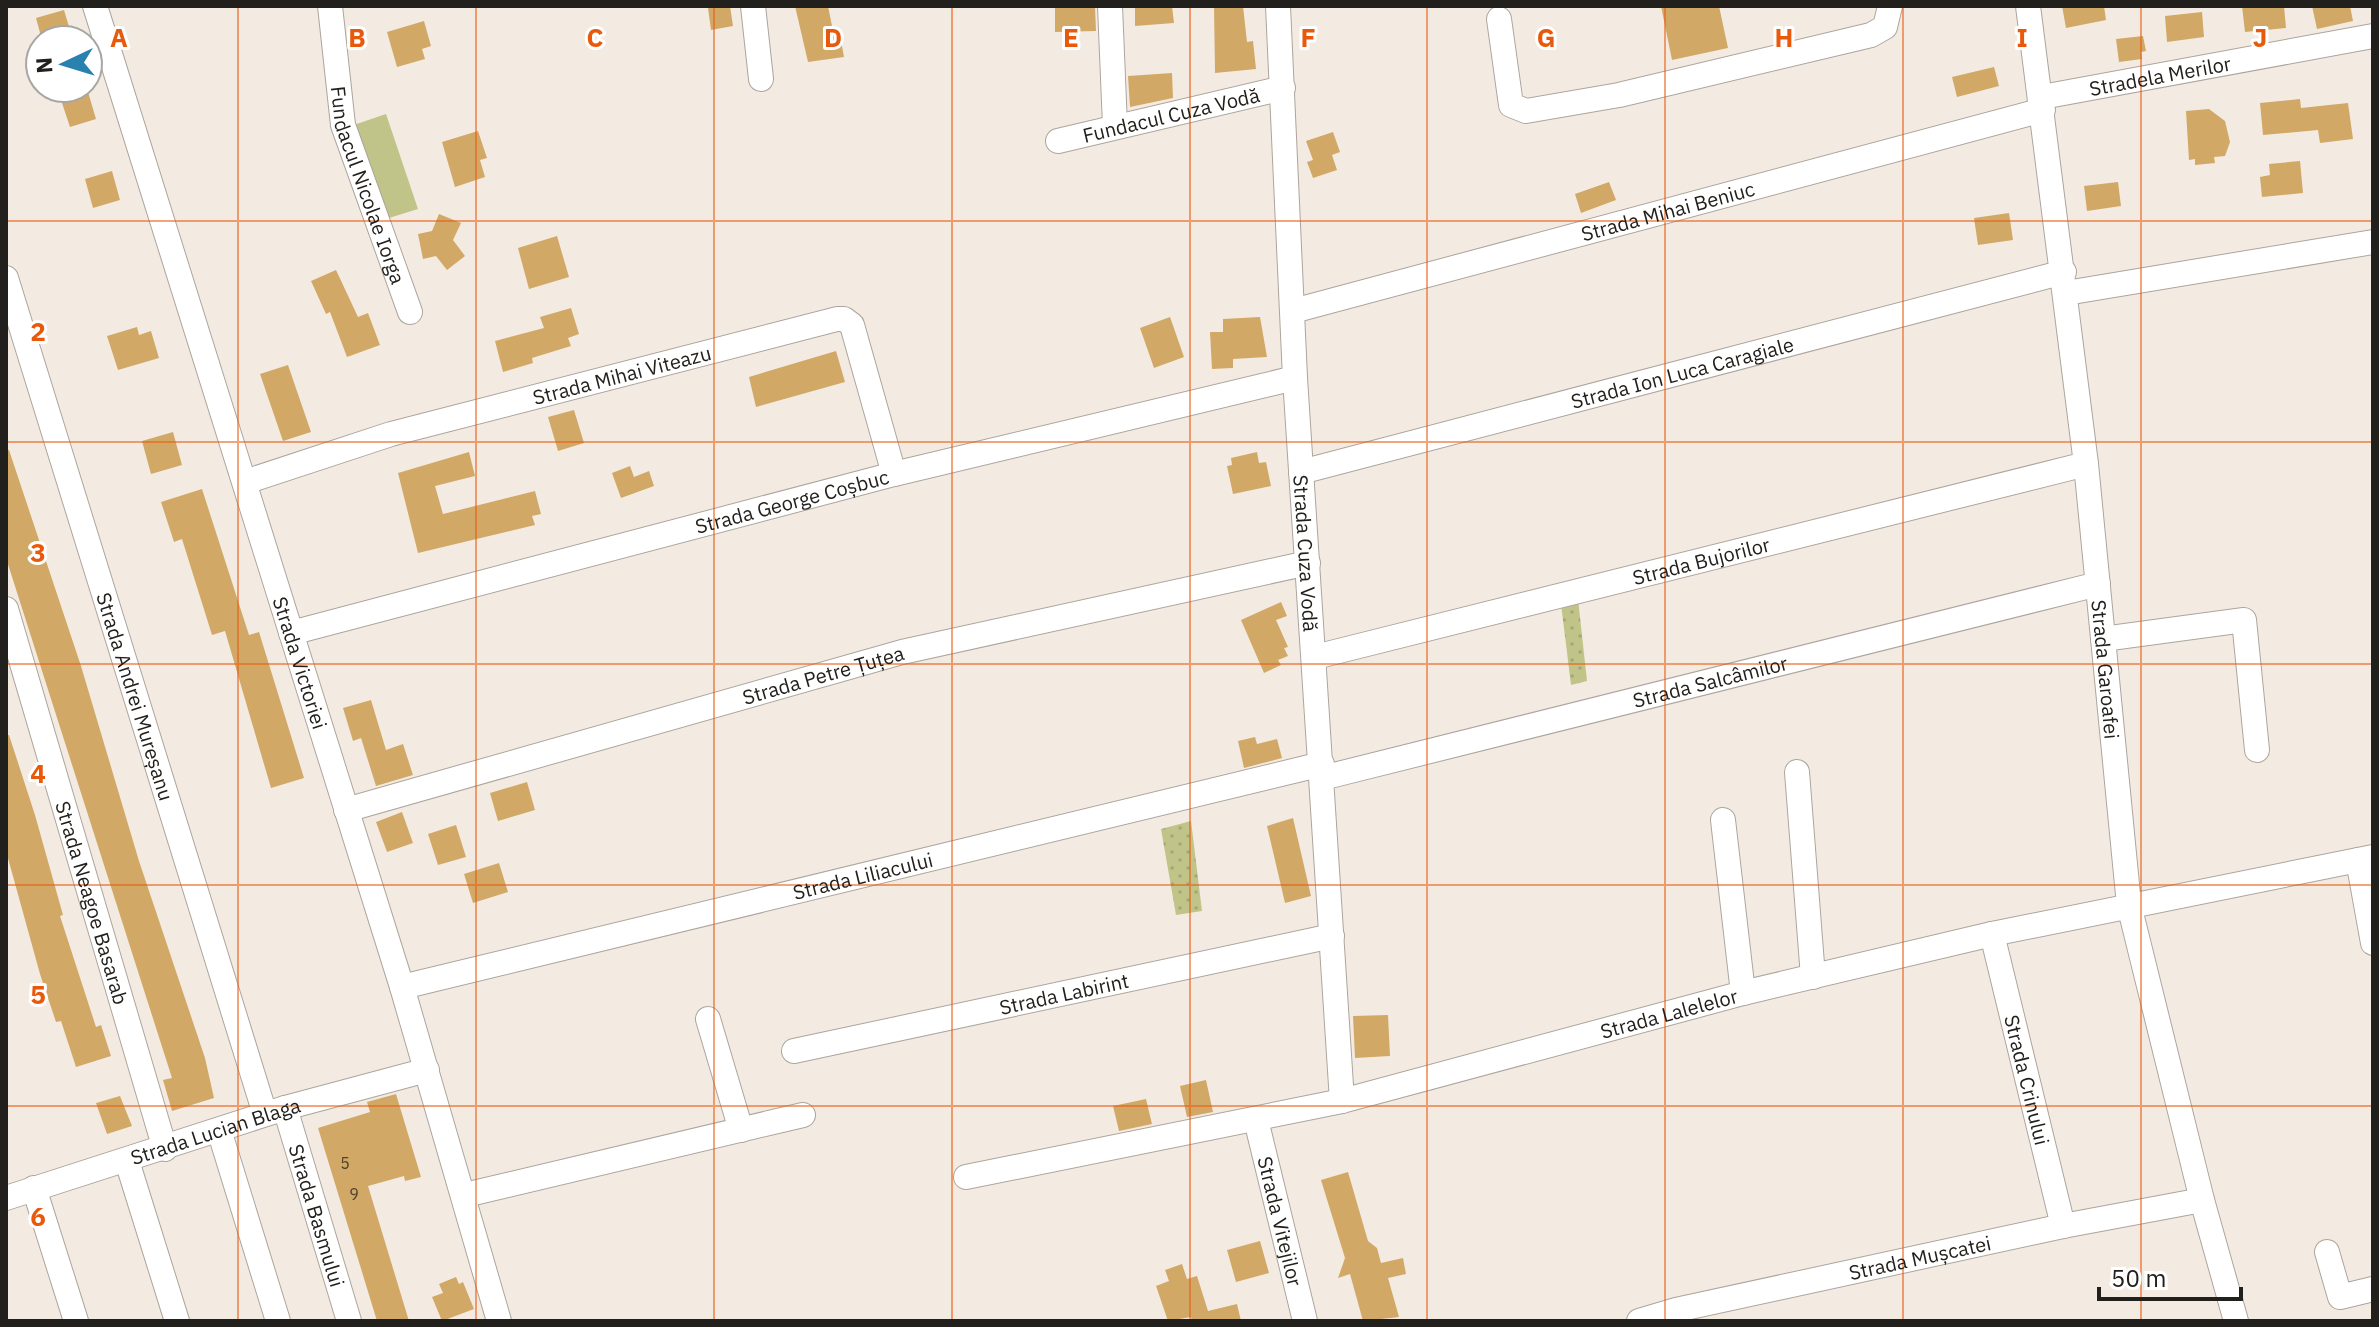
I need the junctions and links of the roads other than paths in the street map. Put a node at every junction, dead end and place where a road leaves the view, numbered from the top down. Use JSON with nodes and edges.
{"nodes":[{"id":1,"x":95,"y":6,"type":"edge"},
{"id":2,"x":330,"y":6,"type":"edge"},
{"id":3,"x":753,"y":6,"type":"edge"},
{"id":4,"x":1110,"y":6,"type":"edge"},
{"id":5,"x":1278,"y":6,"type":"edge"},
{"id":6,"x":1890,"y":6,"type":"edge"},
{"id":7,"x":2028,"y":6,"type":"edge"},
{"id":8,"x":1499,"y":19,"type":"dead end"},
{"id":9,"x":2373,"y":36,"type":"edge"},
{"id":10,"x":761,"y":79,"type":"dead end"},
{"id":11,"x":1283,"y":88,"type":"junction"},
{"id":12,"x":2042,"y":104,"type":"junction"},
{"id":13,"x":1115,"y":126,"type":"junction"},
{"id":14,"x":1058,"y":141,"type":"dead end"},
{"id":15,"x":2373,"y":242,"type":"edge"},
{"id":16,"x":6,"y":278,"type":"edge"},
{"id":17,"x":2065,"y":282,"type":"junction"},
{"id":18,"x":1293,"y":311,"type":"junction"},
{"id":19,"x":410,"y":312,"type":"dead end"},
{"id":20,"x":1295,"y":378,"type":"junction"},
{"id":21,"x":2086,"y":464,"type":"junction"},
{"id":22,"x":1301,"y":472,"type":"junction"},
{"id":23,"x":894,"y":474,"type":"junction"},
{"id":24,"x":245,"y":482,"type":"junction"},
{"id":25,"x":1308,"y":563,"type":"junction"},
{"id":26,"x":2098,"y":584,"type":"junction"},
{"id":27,"x":6,"y":609,"type":"edge"},
{"id":28,"x":291,"y":633,"type":"junction"},
{"id":29,"x":2103,"y":639,"type":"junction"},
{"id":30,"x":1315,"y":657,"type":"junction"},
{"id":31,"x":2257,"y":750,"type":"dead end"},
{"id":32,"x":1322,"y":771,"type":"junction"},
{"id":33,"x":1797,"y":772,"type":"dead end"},
{"id":34,"x":346,"y":810,"type":"junction"},
{"id":35,"x":1723,"y":820,"type":"dead end"},
{"id":36,"x":2365,"y":859,"type":"edge"},
{"id":37,"x":2129,"y":905,"type":"junction"},
{"id":38,"x":1992,"y":934,"type":"junction"},
{"id":39,"x":1332,"y":936,"type":"junction"},
{"id":40,"x":2373,"y":943,"type":"edge"},
{"id":41,"x":1813,"y":977,"type":"junction"},
{"id":42,"x":402,"y":987,"type":"junction"},
{"id":43,"x":1743,"y":993,"type":"junction"},
{"id":44,"x":708,"y":1019,"type":"dead end"},
{"id":45,"x":794,"y":1051,"type":"dead end"},
{"id":46,"x":427,"y":1070,"type":"junction"},
{"id":47,"x":1342,"y":1101,"type":"junction"},
{"id":48,"x":275,"y":1111,"type":"junction"},
{"id":49,"x":803,"y":1115,"type":"dead end"},
{"id":50,"x":1256,"y":1120,"type":"junction"},
{"id":51,"x":219,"y":1130,"type":"junction"},
{"id":52,"x":741,"y":1130,"type":"junction"},
{"id":53,"x":165,"y":1149,"type":"junction"},
{"id":54,"x":127,"y":1161,"type":"junction"},
{"id":55,"x":966,"y":1177,"type":"dead end"},
{"id":56,"x":34,"y":1188,"type":"junction"},
{"id":57,"x":465,"y":1195,"type":"junction"},
{"id":58,"x":6,"y":1198,"type":"edge"},
{"id":59,"x":2202,"y":1200,"type":"junction"},
{"id":60,"x":2063,"y":1226,"type":"junction"},
{"id":61,"x":2327,"y":1252,"type":"dead end"},
{"id":62,"x":2373,"y":1289,"type":"edge"},
{"id":63,"x":76,"y":1321,"type":"edge"},
{"id":64,"x":177,"y":1321,"type":"edge"},
{"id":65,"x":278,"y":1321,"type":"edge"},
{"id":66,"x":349,"y":1321,"type":"edge"},
{"id":67,"x":499,"y":1321,"type":"edge"},
{"id":68,"x":1305,"y":1321,"type":"edge"},
{"id":69,"x":1639,"y":1321,"type":"edge"},
{"id":70,"x":2236,"y":1321,"type":"edge"}],
"edges":[{"from":1,"to":24,"type":"street","name":"Strada Victoriei"},
{"from":2,"to":19,"type":"street","name":"Fundacul Nicolae Iorga"},
{"from":3,"to":10,"type":"street"},
{"from":4,"to":13,"type":"street"},
{"from":5,"to":11,"type":"street","name":"Strada Cuza Vodă"},
{"from":6,"to":8,"type":"street"},
{"from":7,"to":12,"type":"street","name":"Strada Garoafei"},
{"from":9,"to":12,"type":"street","name":"Stradela Merilor"},
{"from":11,"to":13,"type":"street","name":"Fundacul Cuza Vodă"},
{"from":11,"to":18,"type":"street","name":"Strada Cuza Vodă"},
{"from":12,"to":17,"type":"street","name":"Strada Garoafei"},
{"from":12,"to":18,"type":"street","name":"Strada Mihai Beniuc"},
{"from":13,"to":14,"type":"street","name":"Fundacul Cuza Vodă"},
{"from":15,"to":17,"type":"street","name":"Strada Ion Luca Caragiale"},
{"from":16,"to":48,"type":"street","name":"Strada Andrei Mureșanu"},
{"from":17,"to":21,"type":"street","name":"Strada Garoafei"},
{"from":17,"to":22,"type":"street","name":"Strada Ion Luca Caragiale"},
{"from":18,"to":20,"type":"street","name":"Strada Cuza Vodă"},
{"from":20,"to":22,"type":"street","name":"Strada Cuza Vodă"},
{"from":20,"to":23,"type":"street","name":"Strada George Coșbuc"},
{"from":21,"to":26,"type":"street","name":"Strada Garoafei"},
{"from":21,"to":30,"type":"street","name":"Strada Bujorilor"},
{"from":22,"to":25,"type":"street","name":"Strada Cuza Vodă"},
{"from":23,"to":24,"type":"street","name":"Strada Mihai Viteazu"},
{"from":23,"to":28,"type":"street","name":"Strada George Coșbuc"},
{"from":24,"to":28,"type":"street","name":"Strada Victoriei"},
{"from":25,"to":30,"type":"street","name":"Strada Cuza Vodă"},
{"from":25,"to":34,"type":"street","name":"Strada Petre Țuțea"},
{"from":26,"to":29,"type":"street","name":"Strada Garoafei"},
{"from":26,"to":32,"type":"street","name":"Strada Salcâmilor"},
{"from":27,"to":53,"type":"street","name":"Strada Neagoe Basarab"},
{"from":28,"to":34,"type":"street","name":"Strada Victoriei"},
{"from":29,"to":31,"type":"street"},
{"from":29,"to":37,"type":"street","name":"Strada Garoafei"},
{"from":30,"to":32,"type":"street","name":"Strada Cuza Vodă"},
{"from":32,"to":39,"type":"street","name":"Strada Cuza Vodă"},
{"from":32,"to":42,"type":"street","name":"Strada Liliacului"},
{"from":33,"to":41,"type":"street"},
{"from":34,"to":42,"type":"street","name":"Strada Victoriei"},
{"from":35,"to":43,"type":"street"},
{"from":36,"to":37,"type":"street","name":"Strada Lalelelor"},
{"from":36,"to":40,"type":"street"},
{"from":37,"to":38,"type":"street","name":"Strada Lalelelor"},
{"from":37,"to":59,"type":"street","name":"Strada Garoafei"},
{"from":38,"to":41,"type":"street","name":"Strada Lalelelor"},
{"from":38,"to":60,"type":"street","name":"Strada Crinului"},
{"from":39,"to":45,"type":"street","name":"Strada Labirint"},
{"from":39,"to":47,"type":"street","name":"Strada Cuza Vodă"},
{"from":41,"to":43,"type":"street","name":"Strada Lalelelor"},
{"from":42,"to":46,"type":"street","name":"Strada Victoriei"},
{"from":43,"to":47,"type":"street","name":"Strada Lalelelor"},
{"from":44,"to":52,"type":"street"},
{"from":46,"to":48,"type":"street","name":"Strada Lucian Blaga"},
{"from":46,"to":57,"type":"street","name":"Strada Victoriei"},
{"from":47,"to":50,"type":"street","name":"Strada Lalelelor"},
{"from":48,"to":51,"type":"street","name":"Strada Lucian Blaga"},
{"from":48,"to":66,"type":"street","name":"Strada Basmului"},
{"from":49,"to":52,"type":"street"},
{"from":50,"to":55,"type":"street","name":"Strada Lalelelor"},
{"from":50,"to":68,"type":"street","name":"Strada Vitejilor"},
{"from":51,"to":53,"type":"street","name":"Strada Lucian Blaga"},
{"from":51,"to":65,"type":"street"},
{"from":52,"to":57,"type":"street"},
{"from":53,"to":54,"type":"street","name":"Strada Lucian Blaga"},
{"from":54,"to":56,"type":"street","name":"Strada Lucian Blaga"},
{"from":54,"to":64,"type":"street"},
{"from":56,"to":58,"type":"street","name":"Strada Lucian Blaga"},
{"from":56,"to":63,"type":"street"},
{"from":57,"to":67,"type":"street","name":"Strada Victoriei"},
{"from":59,"to":60,"type":"street","name":"Strada Mușcatei"},
{"from":59,"to":70,"type":"street","name":"Strada Garoafei"},
{"from":60,"to":69,"type":"street","name":"Strada Mușcatei"},
{"from":61,"to":62,"type":"street"}]}
